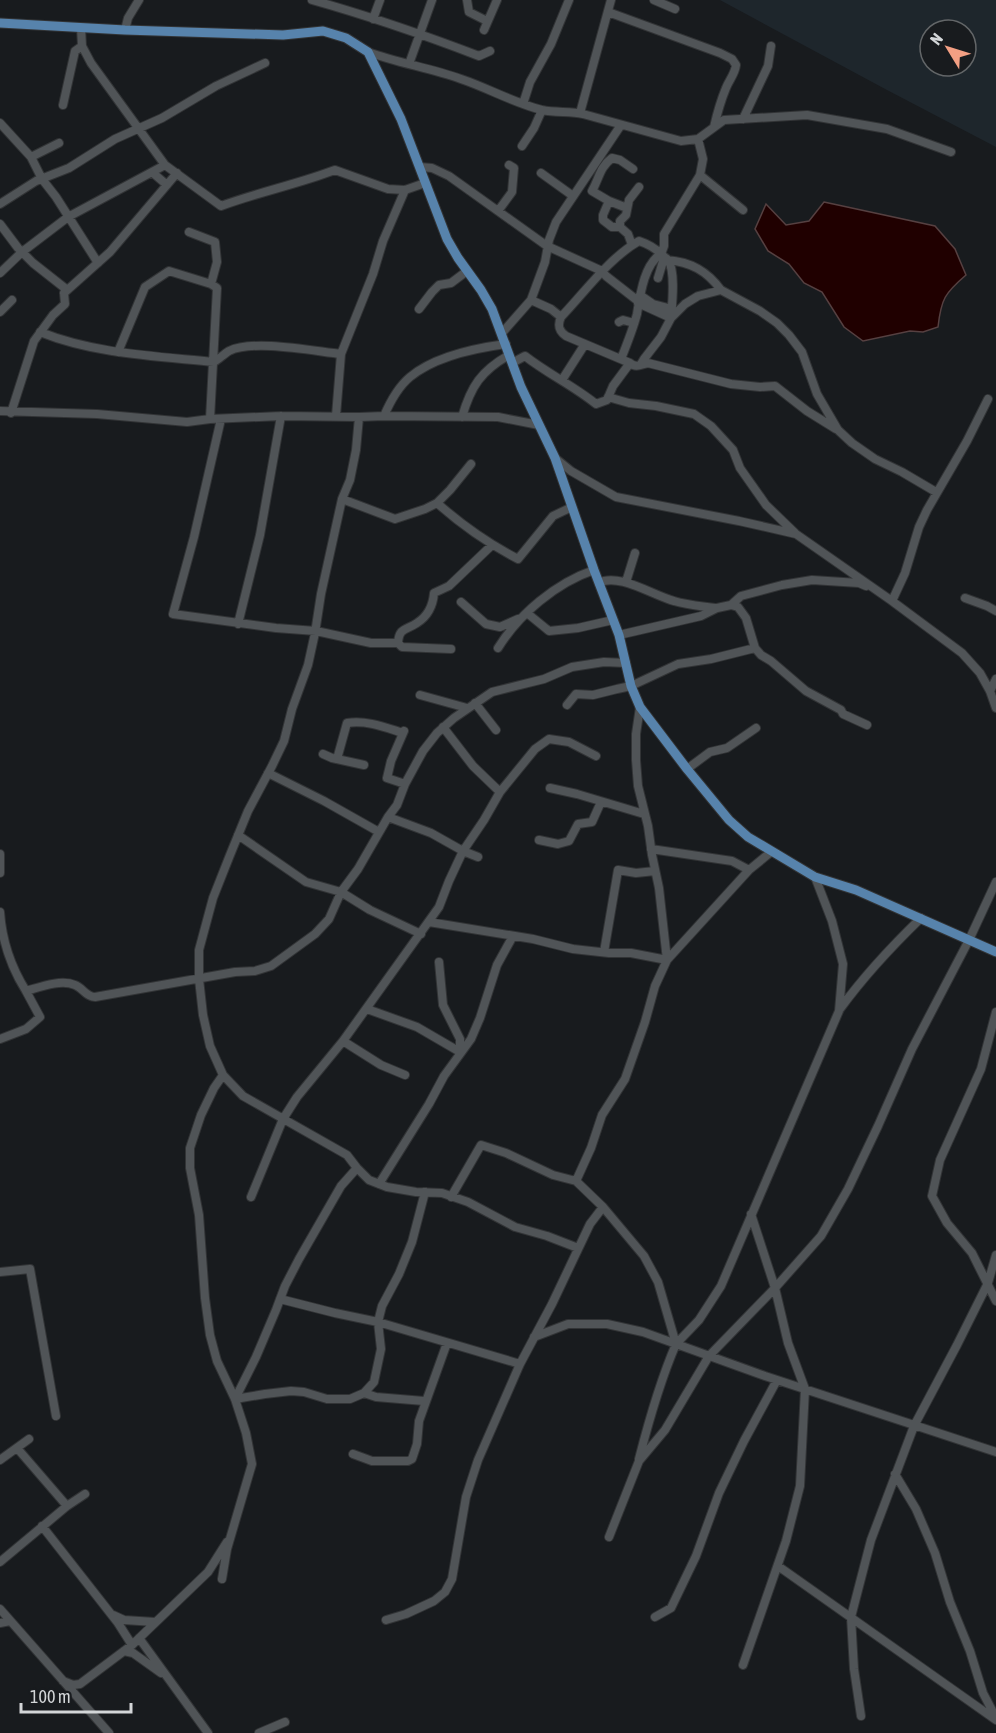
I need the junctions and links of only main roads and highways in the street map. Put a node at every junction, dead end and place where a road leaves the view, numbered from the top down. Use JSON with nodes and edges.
{"nodes":[{"id":1,"x":0,"y":23,"type":"edge"},
{"id":2,"x":996,"y":952,"type":"edge"}],
"edges":[{"from":1,"to":2,"type":"main road"}]}
